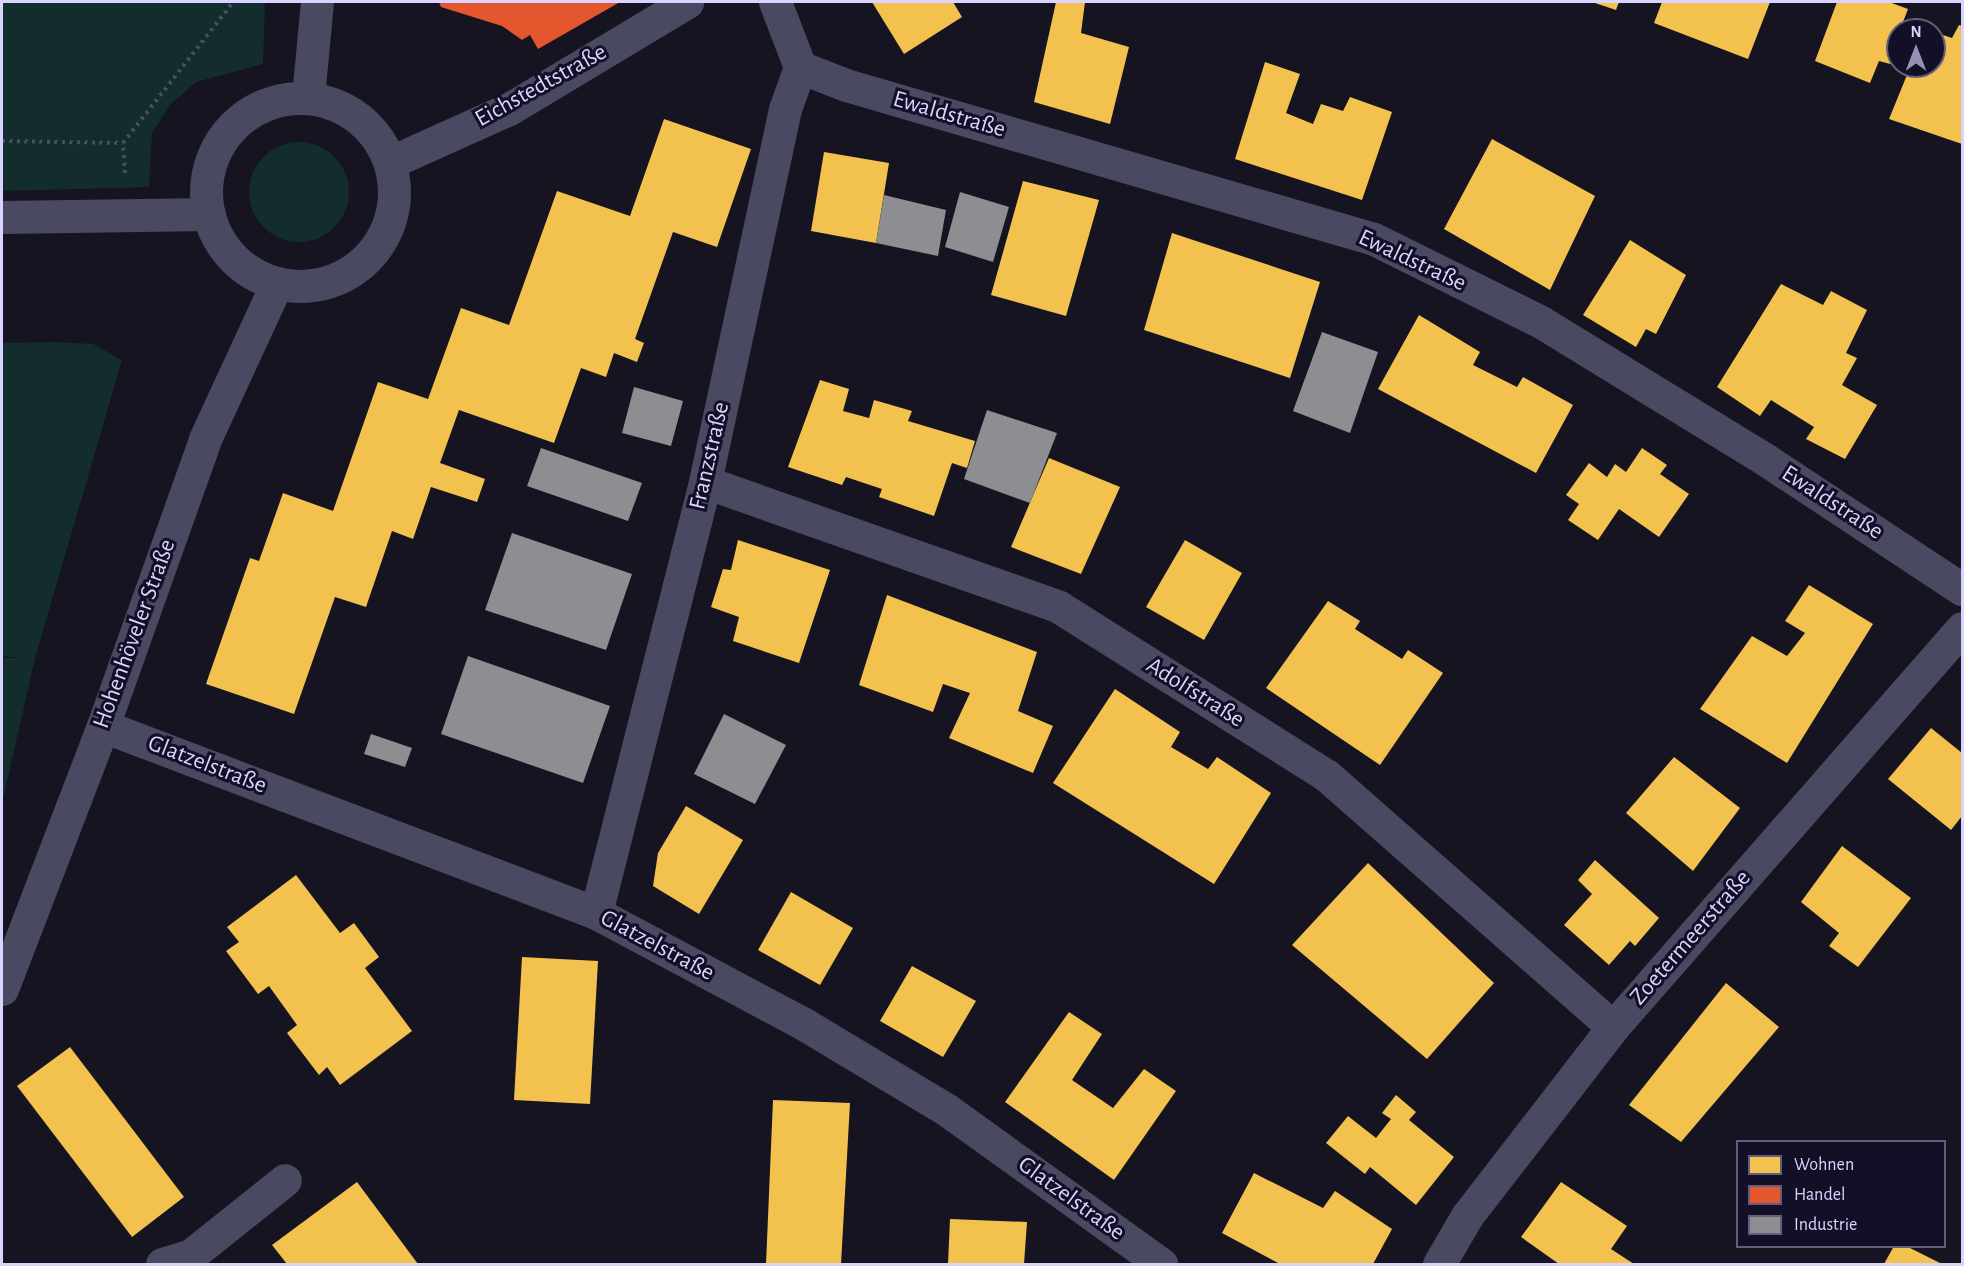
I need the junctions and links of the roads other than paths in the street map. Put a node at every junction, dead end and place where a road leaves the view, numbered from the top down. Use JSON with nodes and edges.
{"nodes":[{"id":1,"x":317,"y":2,"type":"edge"},
{"id":2,"x":687,"y":2,"type":"edge"},
{"id":3,"x":775,"y":2,"type":"edge"},
{"id":4,"x":800,"y":67,"type":"junction"},
{"id":5,"x":308,"y":97,"type":"junction"},
{"id":6,"x":391,"y":162,"type":"junction"},
{"id":7,"x":209,"y":214,"type":"junction"},
{"id":8,"x":2,"y":217,"type":"edge"},
{"id":9,"x":277,"y":283,"type":"junction"},
{"id":10,"x":705,"y":482,"type":"junction"},
{"id":11,"x":1962,"y":589,"type":"edge"},
{"id":12,"x":1962,"y":628,"type":"edge"},
{"id":13,"x":103,"y":726,"type":"junction"},
{"id":14,"x":596,"y":913,"type":"junction"},
{"id":15,"x":2,"y":989,"type":"edge"},
{"id":16,"x":1613,"y":1027,"type":"junction"},
{"id":17,"x":285,"y":1180,"type":"dead end"},
{"id":18,"x":162,"y":1264,"type":"edge"},
{"id":19,"x":1161,"y":1264,"type":"edge"},
{"id":20,"x":1439,"y":1264,"type":"edge"}],
"edges":[{"from":1,"to":5,"type":"street"},
{"from":2,"to":6,"type":"street","name":"Eichstedtstraße"},
{"from":3,"to":4,"type":"street"},
{"from":4,"to":10,"type":"street","name":"Franzstraße"},
{"from":4,"to":11,"type":"street","name":"Ewaldstraße"},
{"from":5,"to":6,"type":"street"},
{"from":5,"to":7,"type":"street"},
{"from":6,"to":9,"type":"street"},
{"from":7,"to":8,"type":"street"},
{"from":7,"to":9,"type":"street"},
{"from":9,"to":13,"type":"street","name":"Hohenhöveler Straße"},
{"from":10,"to":14,"type":"street","name":"Franzstraße"},
{"from":10,"to":16,"type":"street","name":"Adolfstraße"},
{"from":12,"to":16,"type":"street","name":"Zoetermeerstraße"},
{"from":13,"to":14,"type":"street","name":"Glatzelstraße"},
{"from":13,"to":15,"type":"street","name":"Hohenhöveler Straße"},
{"from":14,"to":19,"type":"street","name":"Glatzelstraße"},
{"from":16,"to":20,"type":"street","name":"Zoetermeerstraße"},
{"from":17,"to":18,"type":"street"}]}
